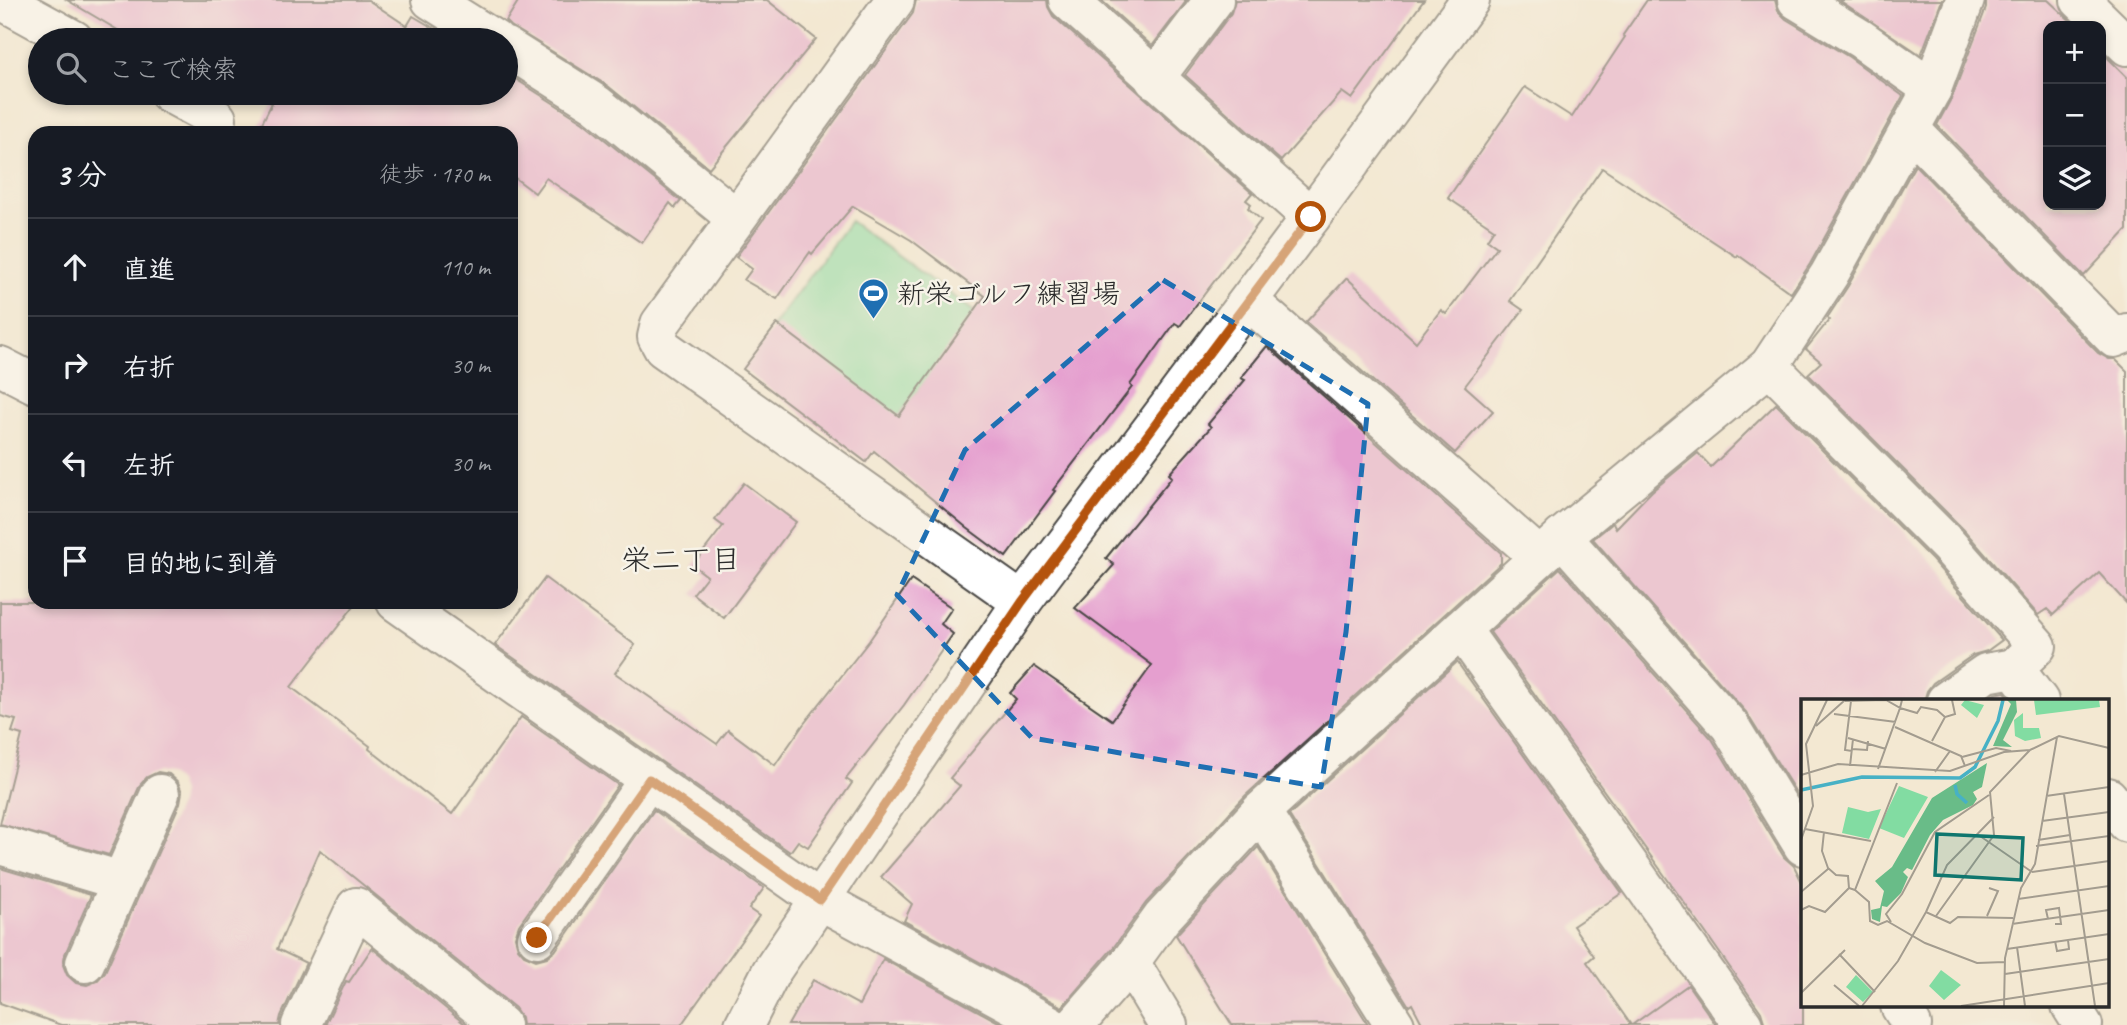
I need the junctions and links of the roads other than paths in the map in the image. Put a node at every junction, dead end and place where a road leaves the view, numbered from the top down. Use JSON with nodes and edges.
{"nodes":[{"id":1,"x":1,"y":0,"type":"edge"},
{"id":2,"x":431,"y":0,"type":"edge"},
{"id":3,"x":895,"y":0,"type":"edge"},
{"id":4,"x":1068,"y":0,"type":"edge"},
{"id":5,"x":1214,"y":0,"type":"edge"},
{"id":6,"x":1469,"y":0,"type":"edge"},
{"id":7,"x":1797,"y":0,"type":"edge"},
{"id":8,"x":1965,"y":0,"type":"edge"},
{"id":9,"x":2080,"y":0,"type":"edge"},
{"id":10,"x":52,"y":28,"type":"edge"},
{"id":11,"x":476,"y":28,"type":"edge"},
{"id":12,"x":2127,"y":46,"type":"edge"},
{"id":13,"x":518,"y":55,"type":"edge"},
{"id":14,"x":1154,"y":79,"type":"junction"},
{"id":15,"x":1932,"y":89,"type":"junction"},
{"id":16,"x":191,"y":105,"type":"edge"},
{"id":17,"x":217,"y":119,"type":"dead end"},
{"id":18,"x":1910,"y":129,"type":"junction"},
{"id":19,"x":1311,"y":217,"type":"junction"},
{"id":20,"x":736,"y":218,"type":"junction"},
{"id":21,"x":1249,"y":301,"type":"junction"},
{"id":22,"x":2127,"y":333,"type":"edge"},
{"id":23,"x":0,"y":366,"type":"edge"},
{"id":24,"x":1769,"y":366,"type":"junction"},
{"id":25,"x":28,"y":380,"type":"edge"},
{"id":26,"x":1550,"y":548,"type":"junction"},
{"id":27,"x":1022,"y":602,"type":"junction"},
{"id":28,"x":406,"y":609,"type":"edge"},
{"id":29,"x":1461,"y":629,"type":"junction"},
{"id":30,"x":2014,"y":668,"type":"junction"},
{"id":31,"x":1949,"y":699,"type":"edge"},
{"id":32,"x":2037,"y":699,"type":"edge"},
{"id":33,"x":649,"y":779,"type":"junction"},
{"id":34,"x":160,"y":794,"type":"dead end"},
{"id":35,"x":2110,"y":800,"type":"edge"},
{"id":36,"x":1261,"y":811,"type":"junction"},
{"id":37,"x":2127,"y":823,"type":"edge"},
{"id":38,"x":1801,"y":843,"type":"edge"},
{"id":39,"x":0,"y":845,"type":"edge"},
{"id":40,"x":121,"y":881,"type":"junction"},
{"id":41,"x":820,"y":900,"type":"junction"},
{"id":42,"x":537,"y":938,"type":"dead end"},
{"id":43,"x":1130,"y":962,"type":"junction"},
{"id":44,"x":85,"y":963,"type":"dead end"},
{"id":45,"x":1901,"y":1007,"type":"edge"},
{"id":46,"x":2072,"y":1007,"type":"edge"},
{"id":47,"x":301,"y":1025,"type":"edge"},
{"id":48,"x":501,"y":1025,"type":"edge"},
{"id":49,"x":744,"y":1025,"type":"edge"},
{"id":50,"x":1050,"y":1025,"type":"edge"},
{"id":51,"x":1075,"y":1025,"type":"edge"},
{"id":52,"x":1168,"y":1025,"type":"edge"},
{"id":53,"x":1395,"y":1025,"type":"edge"},
{"id":54,"x":1742,"y":1025,"type":"edge"},
{"id":55,"x":1912,"y":1025,"type":"edge"},
{"id":56,"x":2083,"y":1025,"type":"edge"}],
"edges":[{"from":1,"to":10,"type":"street"},
{"from":2,"to":11,"type":"street"},
{"from":3,"to":20,"type":"street"},
{"from":4,"to":14,"type":"street"},
{"from":5,"to":14,"type":"street"},
{"from":6,"to":19,"type":"street"},
{"from":7,"to":15,"type":"street"},
{"from":8,"to":15,"type":"street"},
{"from":9,"to":12,"type":"street"},
{"from":13,"to":20,"type":"street"},
{"from":14,"to":19,"type":"street"},
{"from":15,"to":18,"type":"street"},
{"from":16,"to":17,"type":"street"},
{"from":18,"to":22,"type":"street"},
{"from":18,"to":24,"type":"street"},
{"from":19,"to":21,"type":"street"},
{"from":20,"to":27,"type":"street"},
{"from":21,"to":26,"type":"street"},
{"from":21,"to":27,"type":"street"},
{"from":23,"to":25,"type":"street"},
{"from":24,"to":26,"type":"street"},
{"from":24,"to":30,"type":"street"},
{"from":26,"to":29,"type":"street"},
{"from":26,"to":38,"type":"street"},
{"from":27,"to":41,"type":"street"},
{"from":28,"to":33,"type":"street"},
{"from":29,"to":36,"type":"street"},
{"from":29,"to":54,"type":"street"},
{"from":30,"to":31,"type":"street"},
{"from":30,"to":32,"type":"street"},
{"from":33,"to":41,"type":"street"},
{"from":33,"to":42,"type":"street"},
{"from":34,"to":40,"type":"street"},
{"from":35,"to":37,"type":"street"},
{"from":36,"to":43,"type":"street"},
{"from":36,"to":53,"type":"street"},
{"from":39,"to":40,"type":"street"},
{"from":40,"to":44,"type":"street"},
{"from":41,"to":49,"type":"street"},
{"from":41,"to":50,"type":"street"},
{"from":43,"to":51,"type":"street"},
{"from":43,"to":52,"type":"street"},
{"from":45,"to":55,"type":"street"},
{"from":46,"to":56,"type":"street"},
{"from":47,"to":48,"type":"street"}]}
